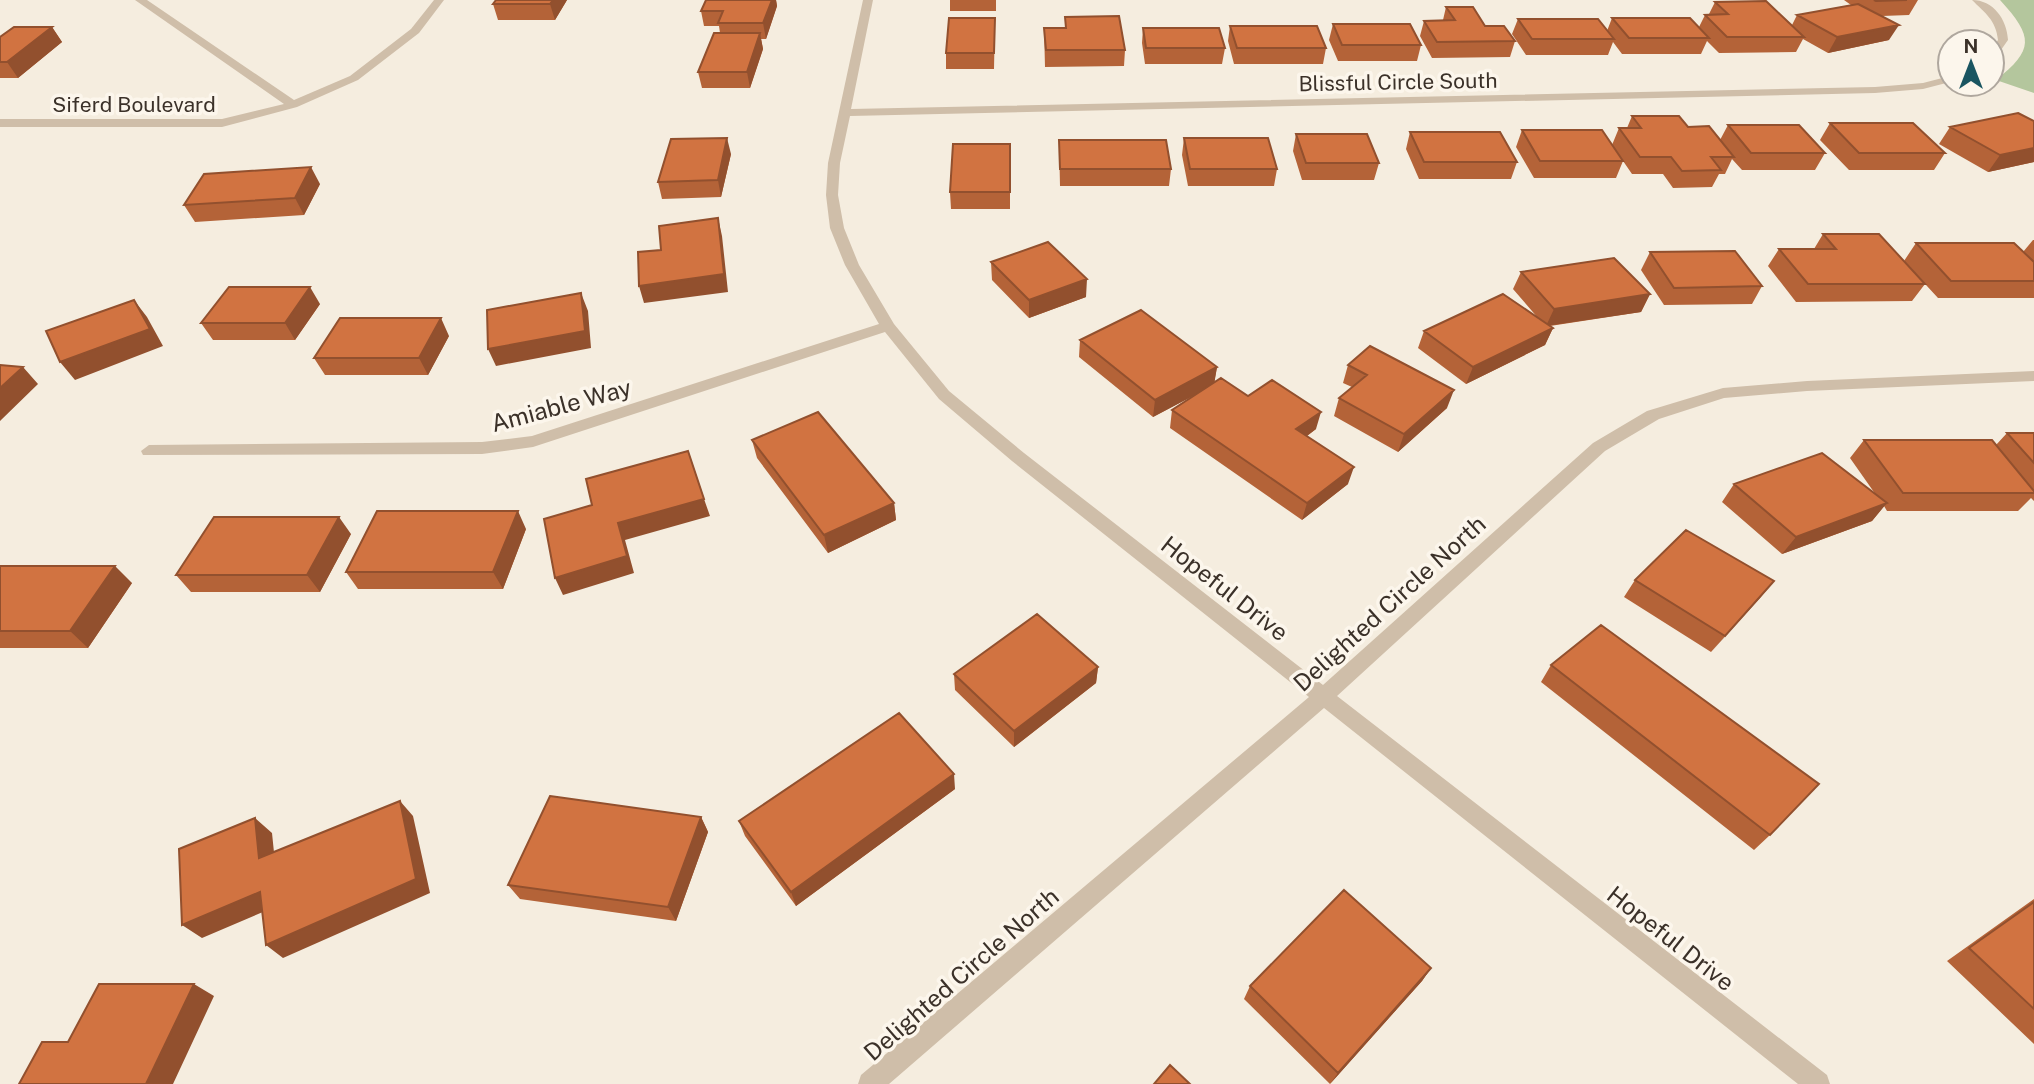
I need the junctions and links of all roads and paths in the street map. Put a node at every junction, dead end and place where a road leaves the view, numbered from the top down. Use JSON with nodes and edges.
{"nodes":[{"id":1,"x":140,"y":0,"type":"edge"},
{"id":2,"x":439,"y":0,"type":"edge"},
{"id":3,"x":868,"y":0,"type":"edge"},
{"id":4,"x":1977,"y":0,"type":"edge"},
{"id":5,"x":2002,"y":28,"type":"edge"},
{"id":6,"x":1936,"y":83,"type":"edge"},
{"id":7,"x":293,"y":105,"type":"junction"},
{"id":8,"x":846,"y":113,"type":"junction"},
{"id":9,"x":0,"y":123,"type":"edge"},
{"id":10,"x":888,"y":327,"type":"junction"},
{"id":11,"x":2034,"y":376,"type":"edge"},
{"id":12,"x":149,"y":451,"type":"dead end"},
{"id":13,"x":1324,"y":696,"type":"junction"},
{"id":14,"x":870,"y":1084,"type":"edge"},
{"id":15,"x":1818,"y":1084,"type":"edge"}],
"edges":[{"from":1,"to":7,"type":"street"},
{"from":2,"to":7,"type":"street","name":"Siferd Boulevard"},
{"from":3,"to":8,"type":"street","name":"Hopeful Drive"},
{"from":4,"to":5,"type":"street"},
{"from":6,"to":8,"type":"street","name":"Blissful Circle South"},
{"from":7,"to":9,"type":"street","name":"Siferd Boulevard"},
{"from":8,"to":10,"type":"street","name":"Hopeful Drive"},
{"from":10,"to":12,"type":"street","name":"Amiable Way"},
{"from":10,"to":13,"type":"street","name":"Hopeful Drive"},
{"from":11,"to":13,"type":"street","name":"Delighted Circle North"},
{"from":13,"to":14,"type":"street","name":"Delighted Circle North"},
{"from":13,"to":15,"type":"street","name":"Hopeful Drive"}]}
